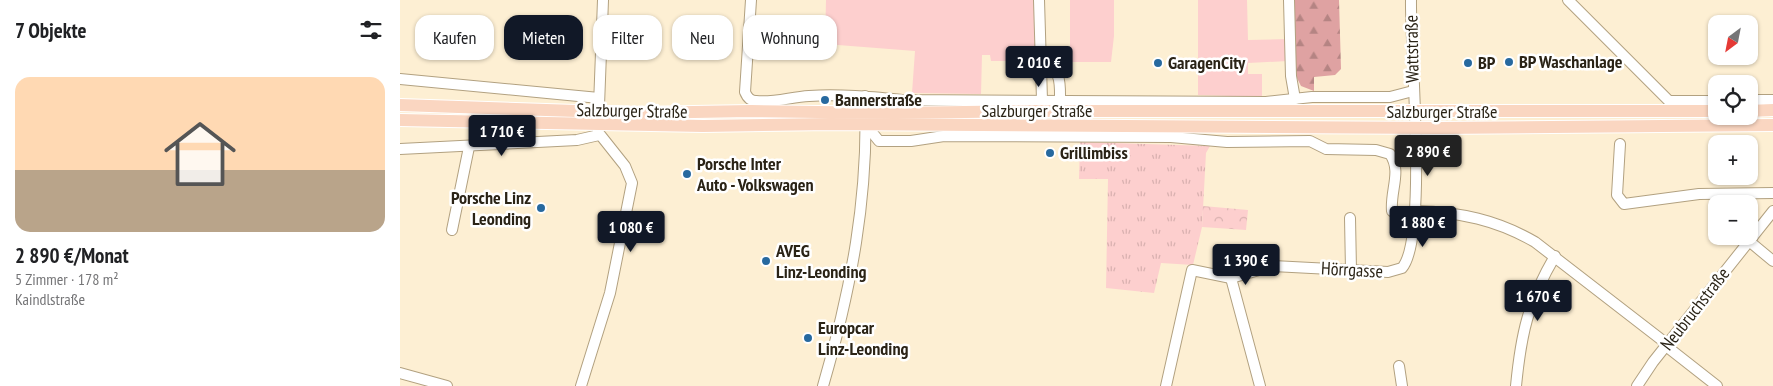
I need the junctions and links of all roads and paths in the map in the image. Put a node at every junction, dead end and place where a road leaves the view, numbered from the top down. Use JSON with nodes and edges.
{"nodes":[{"id":1,"x":603,"y":0,"type":"edge"},
{"id":2,"x":751,"y":0,"type":"edge"},
{"id":3,"x":1040,"y":0,"type":"edge"},
{"id":4,"x":1290,"y":0,"type":"edge"},
{"id":5,"x":1411,"y":0,"type":"edge"},
{"id":6,"x":1568,"y":0,"type":"edge"},
{"id":7,"x":1041,"y":67,"type":"junction"},
{"id":8,"x":400,"y":79,"type":"edge"},
{"id":9,"x":1413,"y":90,"type":"junction"},
{"id":10,"x":865,"y":96,"type":"junction"},
{"id":11,"x":599,"y":98,"type":"junction"},
{"id":12,"x":1295,"y":99,"type":"junction"},
{"id":13,"x":1042,"y":100,"type":"junction"},
{"id":14,"x":1060,"y":100,"type":"junction"},
{"id":15,"x":1758,"y":100,"type":"edge"},
{"id":16,"x":1773,"y":100,"type":"edge"},
{"id":17,"x":1708,"y":102,"type":"edge"},
{"id":18,"x":400,"y":105,"type":"edge"},
{"id":19,"x":1671,"y":107,"type":"junction"},
{"id":20,"x":1773,"y":110,"type":"edge"},
{"id":21,"x":598,"y":111,"type":"junction"},
{"id":22,"x":1708,"y":111,"type":"edge"},
{"id":23,"x":1758,"y":111,"type":"edge"},
{"id":24,"x":1414,"y":112,"type":"junction"},
{"id":25,"x":866,"y":118,"type":"junction"},
{"id":26,"x":400,"y":120,"type":"edge"},
{"id":27,"x":1773,"y":125,"type":"edge"},
{"id":28,"x":1414,"y":127,"type":"junction"},
{"id":29,"x":598,"y":130,"type":"junction"},
{"id":30,"x":1620,"y":144,"type":"dead end"},
{"id":31,"x":469,"y":147,"type":"junction"},
{"id":32,"x":400,"y":149,"type":"edge"},
{"id":33,"x":1773,"y":193,"type":"edge"},
{"id":34,"x":1773,"y":211,"type":"edge"},
{"id":35,"x":1415,"y":215,"type":"junction"},
{"id":36,"x":1350,"y":218,"type":"dead end"},
{"id":37,"x":452,"y":230,"type":"dead end"},
{"id":38,"x":1758,"y":230,"type":"edge"},
{"id":39,"x":1746,"y":245,"type":"edge"},
{"id":40,"x":1754,"y":245,"type":"edge"},
{"id":41,"x":1555,"y":256,"type":"junction"},
{"id":42,"x":1773,"y":261,"type":"edge"},
{"id":43,"x":1406,"y":264,"type":"joint"},
{"id":44,"x":1351,"y":270,"type":"junction"},
{"id":45,"x":1230,"y":278,"type":"junction"},
{"id":46,"x":1666,"y":345,"type":"junction"},
{"id":47,"x":1398,"y":366,"type":"dead end"},
{"id":48,"x":400,"y":373,"type":"edge"},
{"id":49,"x":447,"y":386,"type":"edge"},
{"id":50,"x":581,"y":386,"type":"edge"},
{"id":51,"x":823,"y":386,"type":"edge"},
{"id":52,"x":1166,"y":386,"type":"edge"},
{"id":53,"x":1260,"y":386,"type":"edge"},
{"id":54,"x":1402,"y":386,"type":"edge"},
{"id":55,"x":1516,"y":386,"type":"edge"},
{"id":56,"x":1638,"y":386,"type":"edge"},
{"id":57,"x":1717,"y":386,"type":"edge"}],
"edges":[{"from":1,"to":11,"type":"street"},
{"from":2,"to":10,"type":"street","name":"Salzburger Straße"},
{"from":3,"to":7,"type":"street","name":"Salzburger Straße"},
{"from":4,"to":12,"type":"street"},
{"from":5,"to":9,"type":"street","name":"Wattstraße"},
{"from":6,"to":19,"type":"street"},
{"from":7,"to":13,"type":"street","name":"Salzburger Straße"},
{"from":7,"to":14,"type":"street","name":"Salzburger Straße"},
{"from":8,"to":11,"type":"street","name":"Salzburger Straße"},
{"from":9,"to":12,"type":"street","name":"Salzburger Straße"},
{"from":9,"to":24,"type":"street","name":"Wattstraße"},
{"from":10,"to":13,"type":"street","name":"Salzburger Straße"},
{"from":10,"to":25,"type":"street"},
{"from":11,"to":21,"type":"street"},
{"from":12,"to":14,"type":"street","name":"Salzburger Straße"},
{"from":13,"to":14,"type":"street","name":"Salzburger Straße"},
{"from":15,"to":16,"type":"street"},
{"from":17,"to":19,"type":"street"},
{"from":18,"to":21,"type":"main road","name":"Salzburger Straße"},
{"from":19,"to":22,"type":"main road","name":"Salzburger Straße"},
{"from":19,"to":24,"type":"main road","name":"Salzburger Straße"},
{"from":20,"to":23,"type":"main road"},
{"from":21,"to":25,"type":"main road","name":"Salzburger Straße"},
{"from":21,"to":29,"type":"street"},
{"from":24,"to":25,"type":"main road","name":"Salzburger Straße"},
{"from":24,"to":28,"type":"street","name":"Wattstraße"},
{"from":25,"to":28,"type":"main road","name":"Salzburger Straße"},
{"from":25,"to":29,"type":"main road","name":"Salzburger Straße"},
{"from":25,"to":35,"type":"street","name":"Salzburger Straße"},
{"from":25,"to":51,"type":"street"},
{"from":26,"to":29,"type":"main road","name":"Salzburger Straße"},
{"from":27,"to":28,"type":"main road","name":"Salzburger Straße"},
{"from":28,"to":35,"type":"street","name":"Wattstraße"},
{"from":29,"to":31,"type":"street","name":"Salzburger Straße"},
{"from":29,"to":50,"type":"street"},
{"from":30,"to":33,"type":"street"},
{"from":31,"to":32,"type":"street","name":"Salzburger Straße"},
{"from":31,"to":37,"type":"street"},
{"from":34,"to":38,"type":"street","name":"Neubruchstraße"},
{"from":35,"to":41,"type":"street"},
{"from":35,"to":43,"type":"street","name":"Wattstraße"},
{"from":36,"to":44,"type":"street"},
{"from":39,"to":46,"type":"street","name":"Neubruchstraße"},
{"from":40,"to":42,"type":"street"},
{"from":41,"to":46,"type":"street"},
{"from":41,"to":55,"type":"street"},
{"from":43,"to":44,"type":"street","name":"Hörrgasse"},
{"from":44,"to":45,"type":"street","name":"Hörrgasse"},
{"from":45,"to":52,"type":"street"},
{"from":45,"to":53,"type":"street"},
{"from":46,"to":56,"type":"street","name":"Neubruchstraße"},
{"from":46,"to":57,"type":"street"},
{"from":47,"to":54,"type":"street"},
{"from":48,"to":49,"type":"street"}]}
